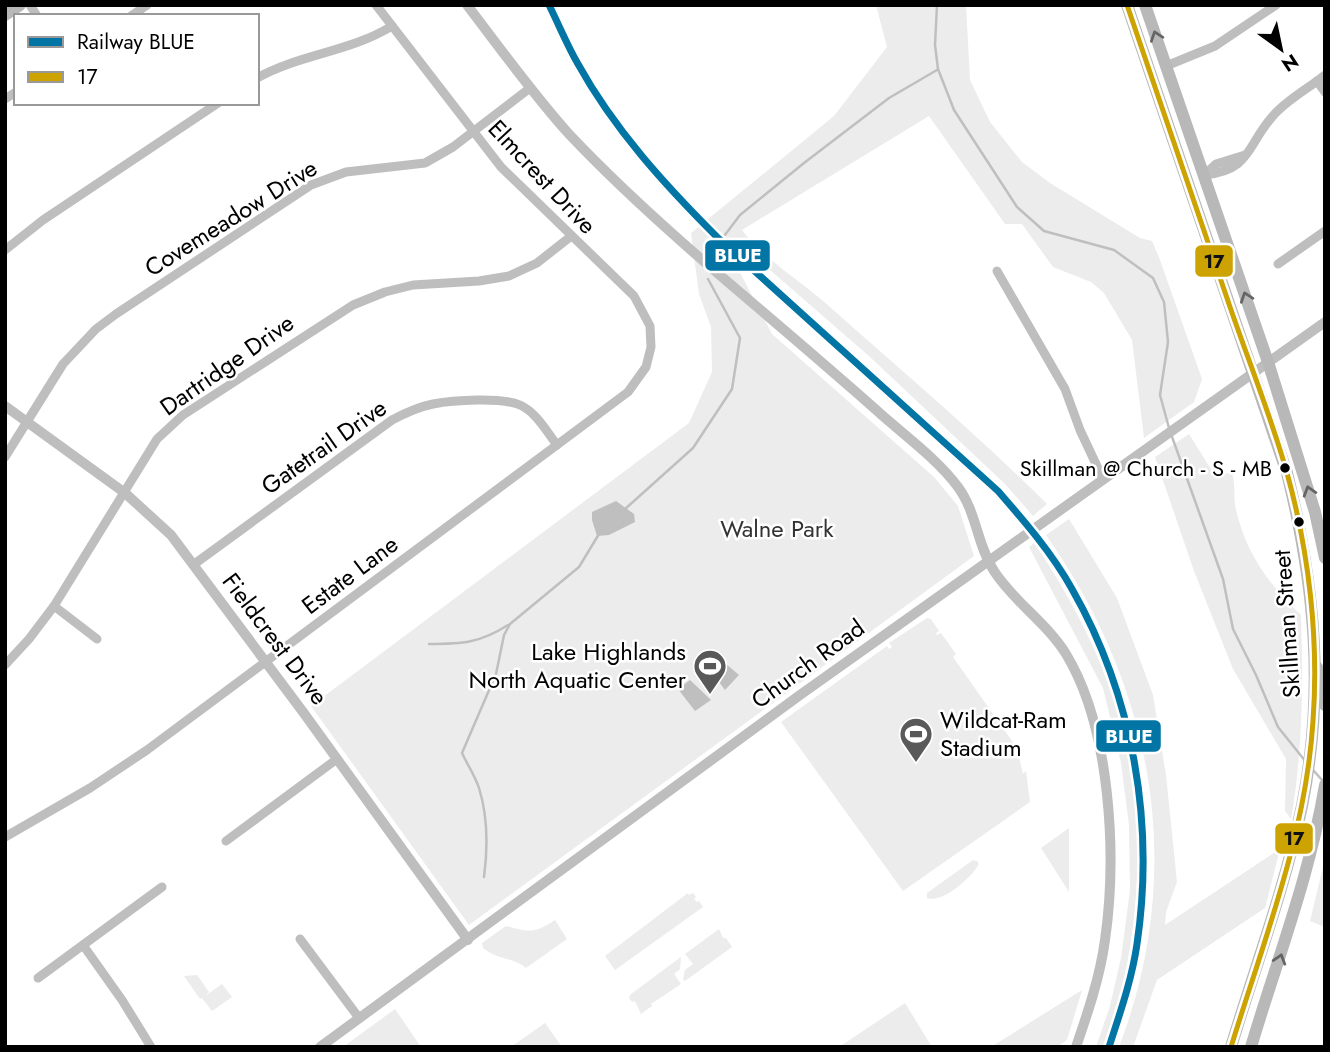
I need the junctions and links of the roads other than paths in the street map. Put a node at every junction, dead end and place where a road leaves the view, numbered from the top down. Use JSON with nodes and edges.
{"nodes":[{"id":1,"x":20,"y":5,"type":"edge"},
{"id":2,"x":376,"y":5,"type":"edge"},
{"id":3,"x":467,"y":5,"type":"edge"},
{"id":4,"x":1127,"y":5,"type":"edge"},
{"id":5,"x":1145,"y":5,"type":"edge"},
{"id":6,"x":1276,"y":5,"type":"edge"},
{"id":7,"x":5,"y":15,"type":"edge"},
{"id":8,"x":392,"y":26,"type":"junction"},
{"id":9,"x":1166,"y":66,"type":"junction"},
{"id":10,"x":259,"y":77,"type":"edge"},
{"id":11,"x":1321,"y":78,"type":"edge"},
{"id":12,"x":530,"y":88,"type":"junction"},
{"id":13,"x":1325,"y":92,"type":"edge"},
{"id":14,"x":215,"y":105,"type":"edge"},
{"id":15,"x":472,"y":132,"type":"junction"},
{"id":16,"x":1204,"y":175,"type":"junction"},
{"id":17,"x":1188,"y":182,"type":"junction"},
{"id":18,"x":1325,"y":231,"type":"edge"},
{"id":19,"x":570,"y":237,"type":"junction"},
{"id":20,"x":5,"y":250,"type":"edge"},
{"id":21,"x":1278,"y":264,"type":"dead end"},
{"id":22,"x":997,"y":271,"type":"dead end"},
{"id":23,"x":1325,"y":321,"type":"edge"},
{"id":24,"x":1268,"y":362,"type":"junction"},
{"id":25,"x":1253,"y":374,"type":"junction"},
{"id":26,"x":639,"y":378,"type":"joint"},
{"id":27,"x":5,"y":406,"type":"edge"},
{"id":28,"x":26,"y":422,"type":"junction"},
{"id":29,"x":557,"y":445,"type":"junction"},
{"id":30,"x":5,"y":457,"type":"edge"},
{"id":31,"x":1103,"y":479,"type":"junction"},
{"id":32,"x":125,"y":493,"type":"junction"},
{"id":33,"x":1325,"y":558,"type":"edge"},
{"id":34,"x":988,"y":561,"type":"junction"},
{"id":35,"x":193,"y":565,"type":"junction"},
{"id":36,"x":54,"y":606,"type":"junction"},
{"id":37,"x":96,"y":639,"type":"dead end"},
{"id":38,"x":266,"y":661,"type":"junction"},
{"id":39,"x":5,"y":664,"type":"edge"},
{"id":40,"x":1316,"y":666,"type":"junction"},
{"id":41,"x":1325,"y":705,"type":"edge"},
{"id":42,"x":337,"y":760,"type":"junction"},
{"id":43,"x":1325,"y":785,"type":"edge"},
{"id":44,"x":5,"y":837,"type":"edge"},
{"id":45,"x":226,"y":841,"type":"dead end"},
{"id":46,"x":162,"y":887,"type":"dead end"},
{"id":47,"x":300,"y":939,"type":"dead end"},
{"id":48,"x":468,"y":940,"type":"junction"},
{"id":49,"x":83,"y":945,"type":"junction"},
{"id":50,"x":1254,"y":975,"type":"junction"},
{"id":51,"x":38,"y":978,"type":"dead end"},
{"id":52,"x":1272,"y":981,"type":"junction"},
{"id":53,"x":359,"y":1018,"type":"junction"},
{"id":54,"x":151,"y":1047,"type":"edge"},
{"id":55,"x":320,"y":1047,"type":"edge"},
{"id":56,"x":1076,"y":1047,"type":"edge"},
{"id":57,"x":1231,"y":1047,"type":"edge"},
{"id":58,"x":1251,"y":1047,"type":"edge"}],
"edges":[{"from":1,"to":7,"type":"main road"},
{"from":2,"to":8,"type":"street","name":"Elmcrest Drive"},
{"from":3,"to":12,"type":"street"},
{"from":4,"to":17,"type":"main road","name":"Skillman Street"},
{"from":9,"to":5,"type":"main road","name":"Skillman Street","one_way":true},
{"from":6,"to":9,"type":"street"},
{"from":8,"to":10,"type":"street"},
{"from":8,"to":15,"type":"street","name":"Elmcrest Drive"},
{"from":9,"to":16,"type":"main road","name":"Skillman Street"},
{"from":11,"to":13,"type":"street"},
{"from":11,"to":16,"type":"street"},
{"from":12,"to":15,"type":"street","name":"Covemeadow Drive"},
{"from":12,"to":34,"type":"street"},
{"from":14,"to":20,"type":"street"},
{"from":15,"to":19,"type":"street","name":"Elmcrest Drive"},
{"from":15,"to":28,"type":"street","name":"Covemeadow Drive"},
{"from":16,"to":17,"type":"main road"},
{"from":24,"to":16,"type":"main road","name":"Skillman Street","one_way":true},
{"from":17,"to":25,"type":"main road","name":"Skillman Street"},
{"from":18,"to":21,"type":"street"},
{"from":19,"to":26,"type":"street","name":"Elmcrest Drive"},
{"from":19,"to":32,"type":"street","name":"Dartridge Drive"},
{"from":22,"to":31,"type":"street"},
{"from":23,"to":24,"type":"street","name":"Church Road"},
{"from":24,"to":25,"type":"street","name":"Church Road"},
{"from":33,"to":24,"type":"main road","name":"Skillman Street","one_way":true},
{"from":25,"to":31,"type":"street","name":"Church Road"},
{"from":25,"to":40,"type":"main road","name":"Skillman Street"},
{"from":26,"to":29,"type":"street","name":"Estate Lane"},
{"from":27,"to":28,"type":"street","name":"Fieldcrest Drive"},
{"from":28,"to":30,"type":"street","name":"Covemeadow Drive"},
{"from":28,"to":32,"type":"street","name":"Fieldcrest Drive"},
{"from":29,"to":35,"type":"street","name":"Gatetrail Drive"},
{"from":29,"to":38,"type":"street","name":"Estate Lane"},
{"from":31,"to":34,"type":"street","name":"Church Road"},
{"from":32,"to":35,"type":"street","name":"Fieldcrest Drive"},
{"from":32,"to":36,"type":"street","name":"Dartridge Drive"},
{"from":34,"to":48,"type":"street","name":"Church Road"},
{"from":34,"to":56,"type":"street"},
{"from":35,"to":38,"type":"street","name":"Fieldcrest Drive"},
{"from":36,"to":37,"type":"street"},
{"from":36,"to":39,"type":"street","name":"Dartridge Drive"},
{"from":38,"to":42,"type":"street","name":"Fieldcrest Drive"},
{"from":38,"to":44,"type":"street","name":"Estate Lane"},
{"from":40,"to":41,"type":"main road"},
{"from":40,"to":50,"type":"main road","name":"Skillman Street"},
{"from":42,"to":45,"type":"street"},
{"from":42,"to":48,"type":"street","name":"Fieldcrest Drive"},
{"from":52,"to":43,"type":"main road","one_way":true},
{"from":46,"to":49,"type":"street"},
{"from":47,"to":53,"type":"street"},
{"from":48,"to":53,"type":"street","name":"Church Road"},
{"from":49,"to":51,"type":"street"},
{"from":49,"to":54,"type":"street"},
{"from":50,"to":52,"type":"main road"},
{"from":50,"to":57,"type":"main road","name":"Skillman Street"},
{"from":52,"to":58,"type":"main road"},
{"from":53,"to":55,"type":"street","name":"Church Road"}]}
